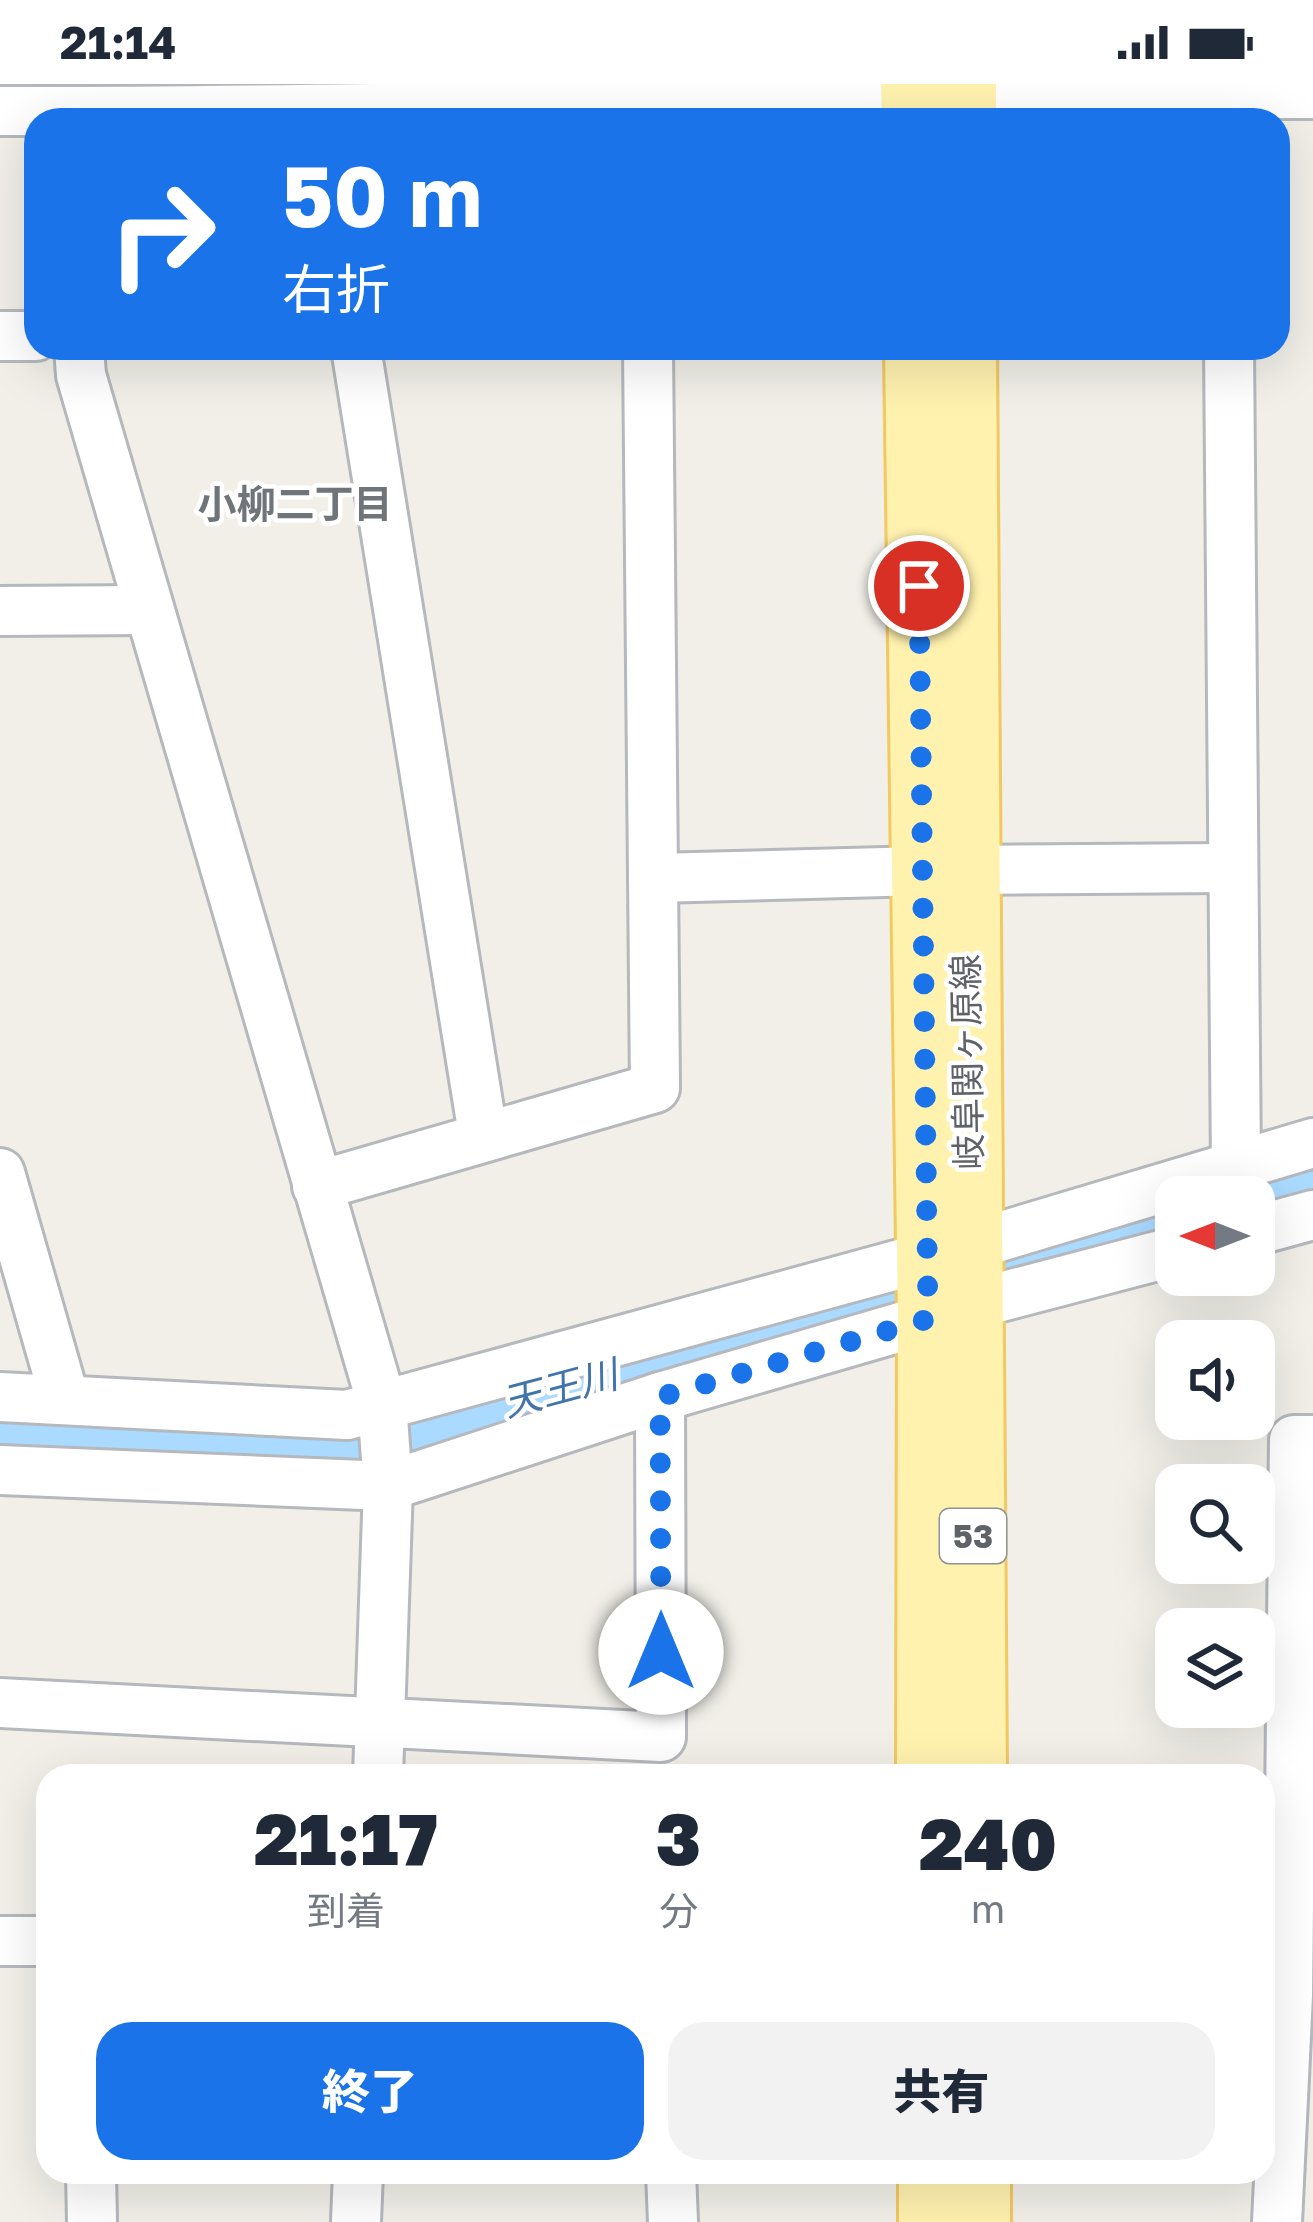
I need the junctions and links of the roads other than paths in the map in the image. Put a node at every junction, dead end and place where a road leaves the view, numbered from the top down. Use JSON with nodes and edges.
{"nodes":[{"id":1,"x":1313,"y":94,"type":"edge"},
{"id":2,"x":939,"y":101,"type":"edge"},
{"id":3,"x":1228,"y":107,"type":"edge"},
{"id":4,"x":736,"y":108,"type":"edge"},
{"id":5,"x":80,"y":360,"type":"edge"},
{"id":6,"x":358,"y":360,"type":"edge"},
{"id":7,"x":648,"y":360,"type":"edge"},
{"id":8,"x":916,"y":360,"type":"edge"},
{"id":9,"x":965,"y":360,"type":"edge"},
{"id":10,"x":1229,"y":360,"type":"edge"},
{"id":11,"x":148,"y":610,"type":"junction"},
{"id":12,"x":0,"y":611,"type":"edge"},
{"id":13,"x":1230,"y":868,"type":"junction"},
{"id":14,"x":944,"y":870,"type":"junction"},
{"id":15,"x":654,"y":878,"type":"junction"},
{"id":16,"x":484,"y":1134,"type":"junction"},
{"id":17,"x":1313,"y":1143,"type":"edge"},
{"id":18,"x":1236,"y":1169,"type":"junction"},
{"id":19,"x":0,"y":1173,"type":"edge"},
{"id":20,"x":317,"y":1186,"type":"junction"},
{"id":21,"x":1313,"y":1215,"type":"edge"},
{"id":22,"x":1275,"y":1225,"type":"edge"},
{"id":23,"x":1155,"y":1254,"type":"edge"},
{"id":24,"x":948,"y":1282,"type":"junction"},
{"id":25,"x":0,"y":1397,"type":"edge"},
{"id":26,"x":660,"y":1397,"type":"junction"},
{"id":27,"x":65,"y":1400,"type":"junction"},
{"id":28,"x":382,"y":1404,"type":"junction"},
{"id":29,"x":1313,"y":1440,"type":"edge"},
{"id":30,"x":0,"y":1470,"type":"edge"},
{"id":31,"x":388,"y":1486,"type":"junction"},
{"id":32,"x":0,"y":1703,"type":"edge"},
{"id":33,"x":381,"y":1723,"type":"junction"},
{"id":34,"x":379,"y":1764,"type":"edge"},
{"id":35,"x":928,"y":1764,"type":"edge"},
{"id":36,"x":975,"y":1764,"type":"edge"},
{"id":37,"x":0,"y":1941,"type":"edge"},
{"id":38,"x":36,"y":1941,"type":"edge"},
{"id":39,"x":1288,"y":1994,"type":"edge"},
{"id":40,"x":92,"y":2184,"type":"edge"},
{"id":41,"x":358,"y":2184,"type":"edge"},
{"id":42,"x":671,"y":2184,"type":"edge"},
{"id":43,"x":928,"y":2184,"type":"edge"},
{"id":44,"x":980,"y":2184,"type":"edge"},
{"id":45,"x":92,"y":2222,"type":"edge"},
{"id":46,"x":356,"y":2222,"type":"edge"},
{"id":47,"x":673,"y":2222,"type":"edge"},
{"id":48,"x":929,"y":2222,"type":"edge"},
{"id":49,"x":980,"y":2222,"type":"edge"},
{"id":50,"x":1277,"y":2222,"type":"edge"}],
"edges":[{"from":1,"to":3,"type":"street"},
{"from":2,"to":3,"type":"street"},
{"from":2,"to":4,"type":"street"},
{"from":5,"to":11,"type":"street"},
{"from":6,"to":16,"type":"street"},
{"from":7,"to":15,"type":"street"},
{"from":8,"to":14,"type":"main road","name":"岐阜関ヶ原線","number":"53"},
{"from":9,"to":14,"type":"main road","name":"岐阜関ヶ原線","number":"53"},
{"from":10,"to":13,"type":"street"},
{"from":11,"to":12,"type":"street"},
{"from":11,"to":20,"type":"street"},
{"from":13,"to":14,"type":"street"},
{"from":13,"to":18,"type":"street"},
{"from":14,"to":15,"type":"street"},
{"from":14,"to":24,"type":"main road","name":"岐阜関ヶ原線","number":"53"},
{"from":15,"to":16,"type":"street"},
{"from":16,"to":20,"type":"street"},
{"from":17,"to":18,"type":"street"},
{"from":18,"to":24,"type":"street"},
{"from":19,"to":27,"type":"street"},
{"from":20,"to":28,"type":"street"},
{"from":21,"to":22,"type":"street"},
{"from":23,"to":24,"type":"street"},
{"from":24,"to":26,"type":"street"},
{"from":24,"to":28,"type":"street"},
{"from":24,"to":35,"type":"main road","name":"岐阜関ヶ原線","number":"53"},
{"from":24,"to":36,"type":"main road","name":"岐阜関ヶ原線","number":"53"},
{"from":25,"to":27,"type":"street"},
{"from":26,"to":31,"type":"street"},
{"from":26,"to":33,"type":"street"},
{"from":27,"to":28,"type":"street"},
{"from":28,"to":31,"type":"street"},
{"from":29,"to":39,"type":"street"},
{"from":30,"to":31,"type":"street"},
{"from":31,"to":33,"type":"street"},
{"from":32,"to":33,"type":"street"},
{"from":33,"to":34,"type":"street"},
{"from":37,"to":38,"type":"street"},
{"from":39,"to":50,"type":"street"},
{"from":40,"to":45,"type":"street"},
{"from":41,"to":46,"type":"street"},
{"from":42,"to":47,"type":"street"},
{"from":43,"to":48,"type":"main road"},
{"from":44,"to":49,"type":"main road"}]}
